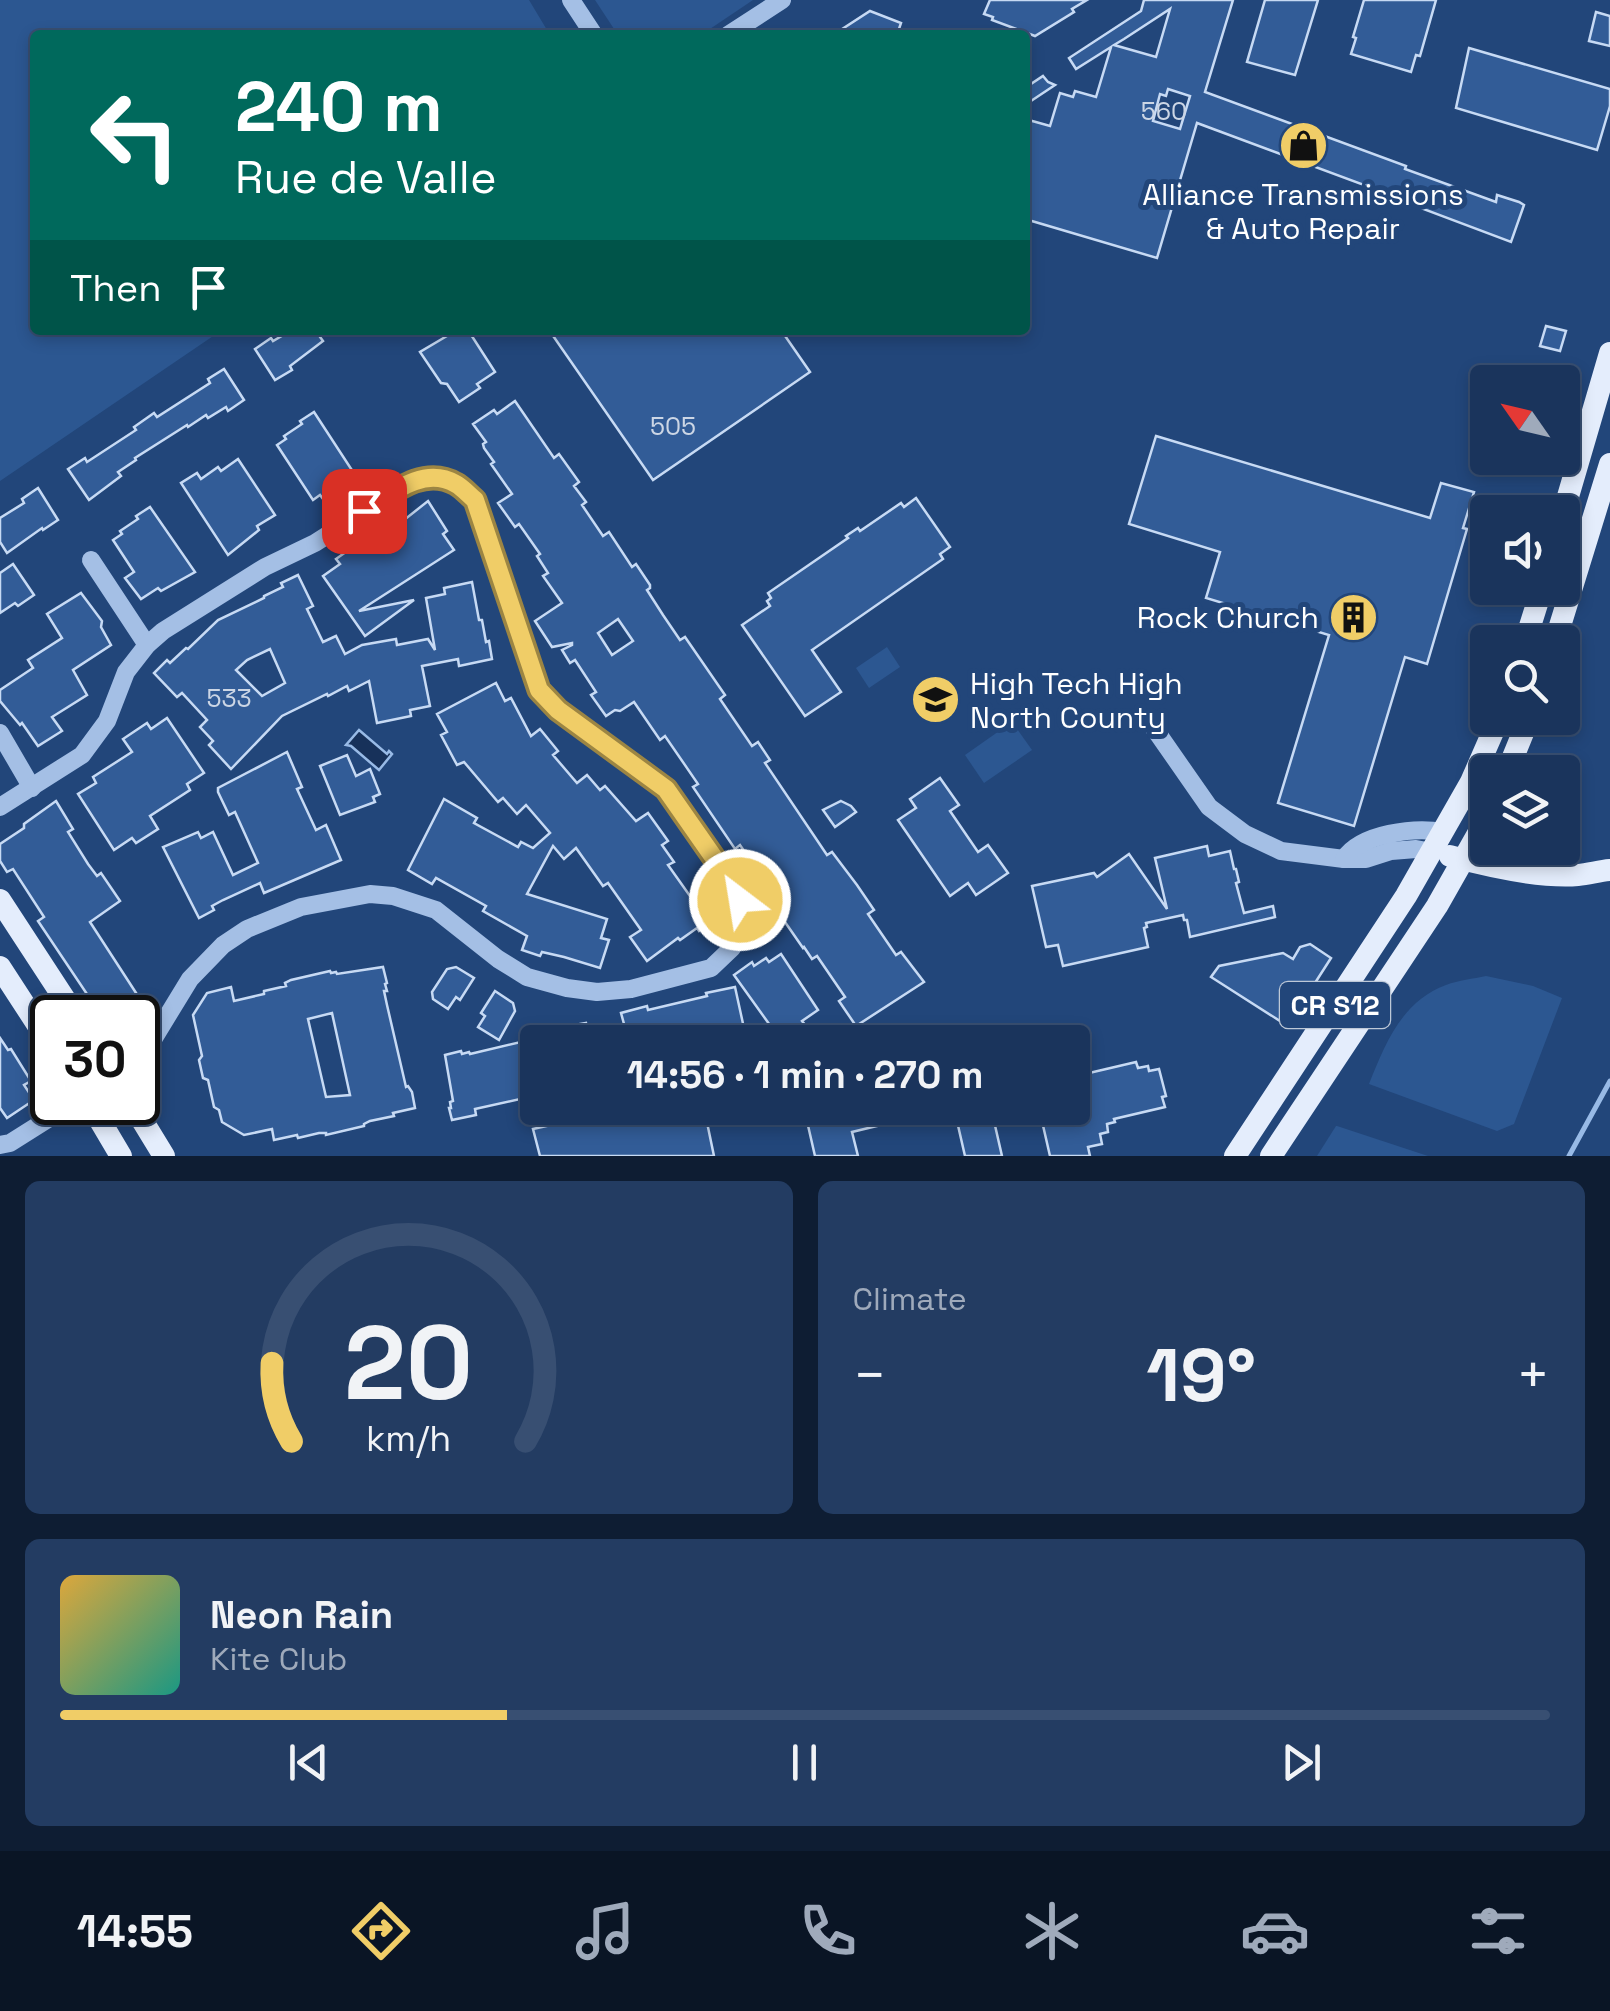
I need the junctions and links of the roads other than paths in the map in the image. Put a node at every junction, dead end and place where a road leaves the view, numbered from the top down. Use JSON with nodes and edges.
{"nodes":[{"id":1,"x":572,"y":0,"type":"edge"},
{"id":2,"x":782,"y":0,"type":"edge"},
{"id":3,"x":591,"y":30,"type":"edge"},
{"id":4,"x":736,"y":30,"type":"edge"},
{"id":5,"x":1610,"y":353,"type":"edge"},
{"id":6,"x":1610,"y":464,"type":"edge"},
{"id":7,"x":1568,"y":495,"type":"edge"},
{"id":8,"x":91,"y":560,"type":"dead end"},
{"id":9,"x":1560,"y":625,"type":"edge"},
{"id":10,"x":147,"y":645,"type":"junction"},
{"id":11,"x":1147,"y":718,"type":"dead end"},
{"id":12,"x":0,"y":733,"type":"edge"},
{"id":13,"x":1491,"y":735,"type":"edge"},
{"id":14,"x":32,"y":788,"type":"junction"},
{"id":15,"x":0,"y":807,"type":"edge"},
{"id":16,"x":1438,"y":842,"type":"junction"},
{"id":17,"x":1470,"y":847,"type":"edge"},
{"id":18,"x":1470,"y":863,"type":"edge"},
{"id":19,"x":1580,"y":864,"type":"edge"},
{"id":20,"x":1610,"y":869,"type":"edge"},
{"id":21,"x":0,"y":900,"type":"edge"},
{"id":22,"x":0,"y":966,"type":"edge"},
{"id":23,"x":62,"y":995,"type":"edge"},
{"id":24,"x":30,"y":1012,"type":"edge"},
{"id":25,"x":160,"y":1028,"type":"edge"},
{"id":26,"x":39,"y":1125,"type":"edge"},
{"id":27,"x":103,"y":1125,"type":"edge"},
{"id":28,"x":146,"y":1125,"type":"edge"},
{"id":29,"x":0,"y":1145,"type":"edge"},
{"id":30,"x":121,"y":1156,"type":"edge"},
{"id":31,"x":164,"y":1156,"type":"edge"},
{"id":32,"x":1235,"y":1156,"type":"edge"},
{"id":33,"x":1271,"y":1156,"type":"edge"}],
"edges":[{"from":1,"to":3,"type":"street"},
{"from":2,"to":4,"type":"street"},
{"from":5,"to":7,"type":"main road"},
{"from":6,"to":9,"type":"main road"},
{"from":8,"to":10,"type":"street"},
{"from":10,"to":14,"type":"street"},
{"from":10,"to":25,"type":"street"},
{"from":11,"to":16,"type":"street"},
{"from":12,"to":14,"type":"street"},
{"from":13,"to":16,"type":"main road","number":"CR S12"},
{"from":14,"to":15,"type":"street"},
{"from":16,"to":17,"type":"main road"},
{"from":16,"to":32,"type":"main road","number":"CR S12"},
{"from":18,"to":33,"type":"main road","number":"CR S12"},
{"from":19,"to":20,"type":"main road"},
{"from":21,"to":23,"type":"main road"},
{"from":22,"to":24,"type":"main road"},
{"from":26,"to":29,"type":"street"},
{"from":27,"to":30,"type":"main road"},
{"from":28,"to":31,"type":"main road"}]}
